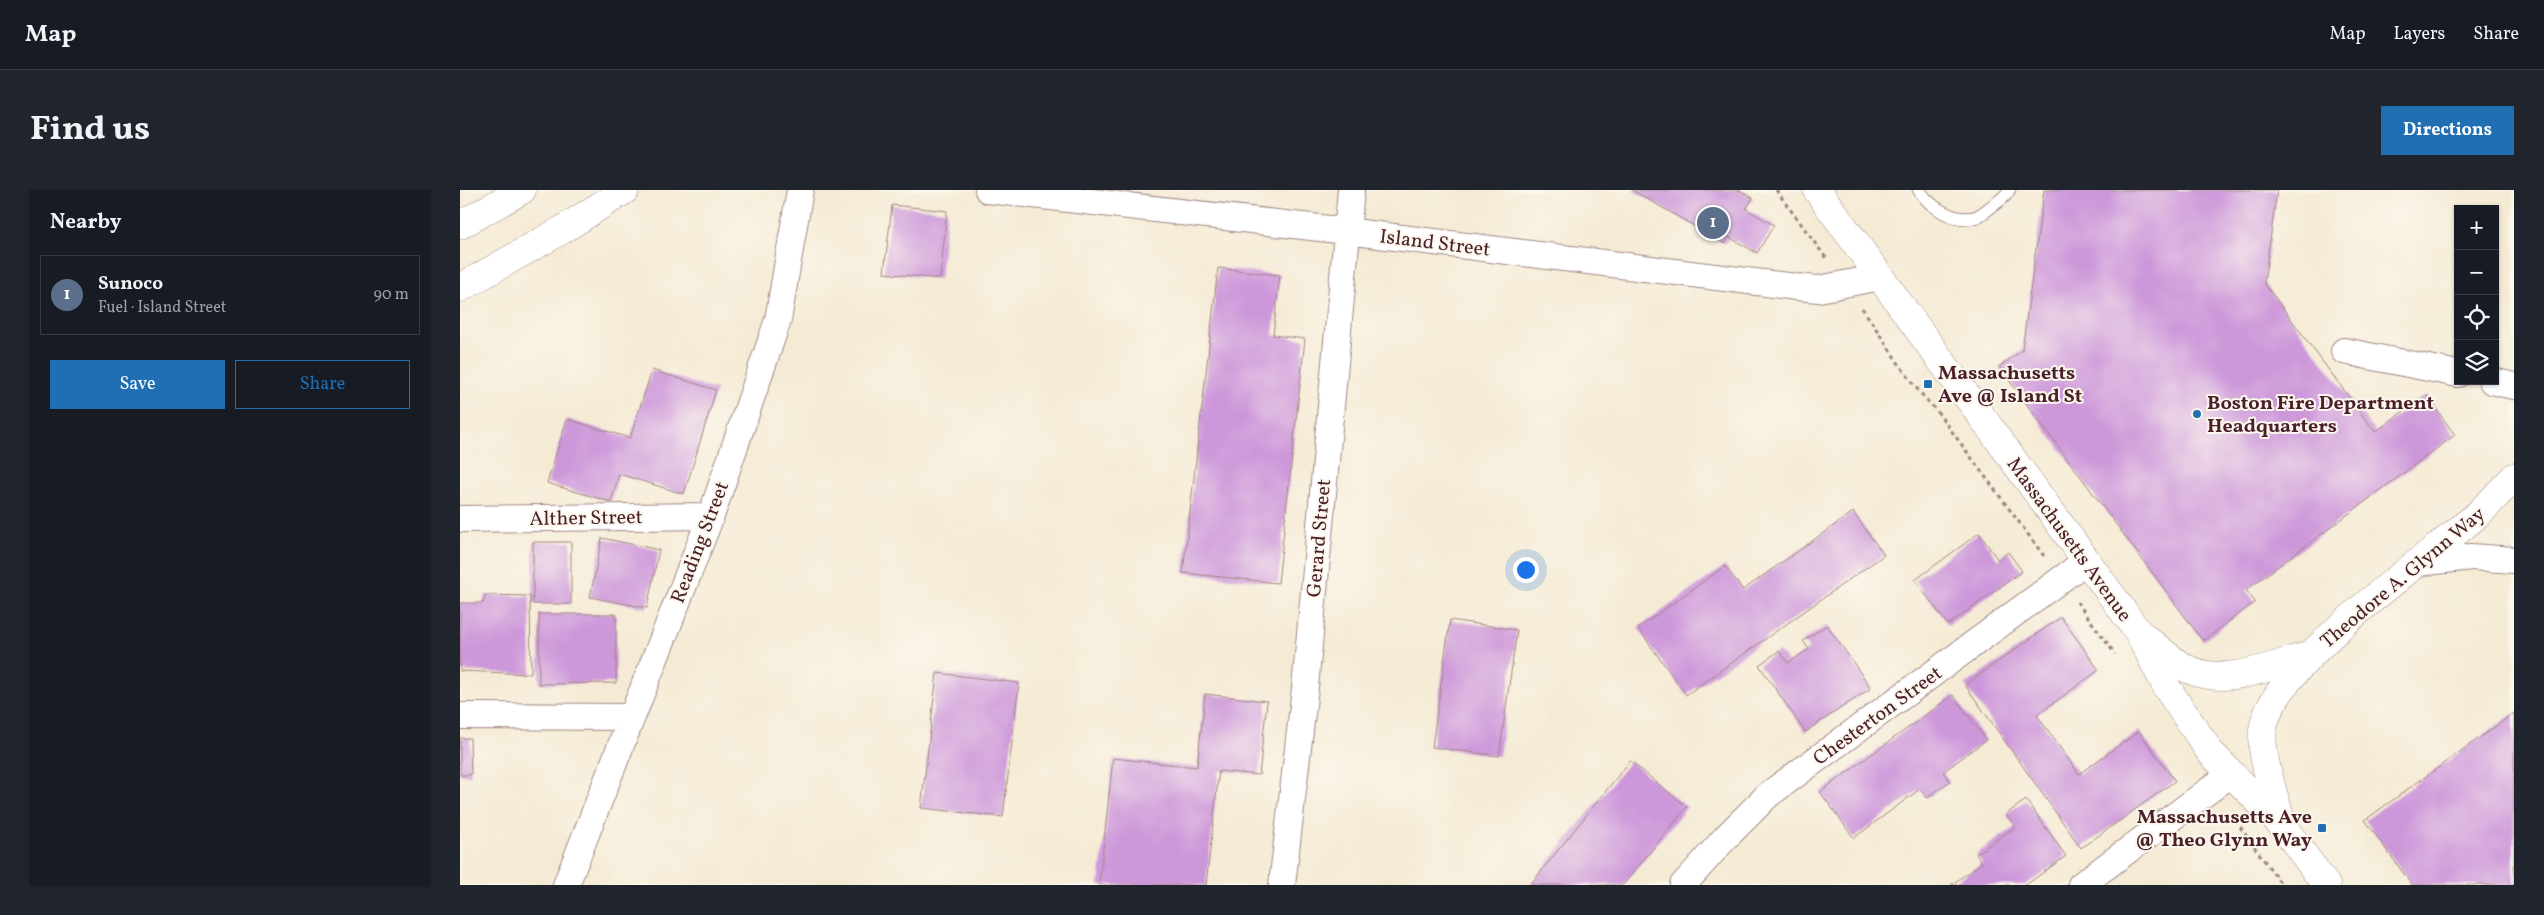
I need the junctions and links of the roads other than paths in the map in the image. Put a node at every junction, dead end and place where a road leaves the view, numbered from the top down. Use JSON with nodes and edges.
{"nodes":[{"id":1,"x":522,"y":190,"type":"edge"},
{"id":2,"x":625,"y":190,"type":"edge"},
{"id":3,"x":800,"y":190,"type":"edge"},
{"id":4,"x":988,"y":190,"type":"edge"},
{"id":5,"x":1351,"y":190,"type":"edge"},
{"id":6,"x":1816,"y":190,"type":"edge"},
{"id":7,"x":1919,"y":190,"type":"edge"},
{"id":8,"x":2009,"y":190,"type":"edge"},
{"id":9,"x":460,"y":225,"type":"edge"},
{"id":10,"x":1346,"y":231,"type":"junction"},
{"id":11,"x":1880,"y":277,"type":"junction"},
{"id":12,"x":460,"y":288,"type":"edge"},
{"id":13,"x":2344,"y":351,"type":"dead end"},
{"id":14,"x":2454,"y":373,"type":"edge"},
{"id":15,"x":2499,"y":383,"type":"edge"},
{"id":16,"x":2514,"y":386,"type":"edge"},
{"id":17,"x":2514,"y":477,"type":"edge"},
{"id":18,"x":711,"y":516,"type":"junction"},
{"id":19,"x":460,"y":519,"type":"edge"},
{"id":20,"x":2514,"y":560,"type":"edge"},
{"id":21,"x":2086,"y":561,"type":"junction"},
{"id":22,"x":2418,"y":563,"type":"junction"},
{"id":23,"x":2139,"y":633,"type":"junction"},
{"id":24,"x":2310,"y":655,"type":"junction"},
{"id":25,"x":460,"y":716,"type":"edge"},
{"id":26,"x":631,"y":717,"type":"junction"},
{"id":27,"x":2222,"y":782,"type":"junction"},
{"id":28,"x":2282,"y":825,"type":"junction"},
{"id":29,"x":566,"y":885,"type":"edge"},
{"id":30,"x":1282,"y":885,"type":"edge"},
{"id":31,"x":1684,"y":885,"type":"edge"},
{"id":32,"x":2081,"y":885,"type":"edge"},
{"id":33,"x":2326,"y":885,"type":"edge"}],
"edges":[{"from":1,"to":9,"type":"main road"},
{"from":2,"to":12,"type":"main road"},
{"from":3,"to":18,"type":"street","name":"Reading Street"},
{"from":4,"to":10,"type":"street","name":"Island Street"},
{"from":5,"to":10,"type":"street","name":"Gerard Street"},
{"from":6,"to":11,"type":"main road","name":"Massachusetts Avenue"},
{"from":7,"to":8,"type":"lane"},
{"from":10,"to":11,"type":"street","name":"Island Street"},
{"from":10,"to":30,"type":"street","name":"Gerard Street"},
{"from":11,"to":21,"type":"main road","name":"Massachusetts Avenue"},
{"from":13,"to":14,"type":"street"},
{"from":15,"to":16,"type":"street"},
{"from":17,"to":22,"type":"main road","name":"Theodore A. Glynn Way"},
{"from":18,"to":19,"type":"street","name":"Alther Street"},
{"from":18,"to":26,"type":"street","name":"Reading Street"},
{"from":20,"to":22,"type":"street"},
{"from":21,"to":23,"type":"main road","name":"Massachusetts Avenue"},
{"from":21,"to":31,"type":"street","name":"Chesterton Street"},
{"from":22,"to":24,"type":"main road","name":"Theodore A. Glynn Way"},
{"from":23,"to":24,"type":"main road"},
{"from":23,"to":27,"type":"main road","name":"Massachusetts Avenue"},
{"from":24,"to":28,"type":"main road"},
{"from":25,"to":26,"type":"street"},
{"from":26,"to":29,"type":"street","name":"Reading Street"},
{"from":27,"to":28,"type":"main road","name":"Massachusetts Avenue"},
{"from":27,"to":32,"type":"street"},
{"from":28,"to":33,"type":"main road","name":"Massachusetts Avenue"}]}
